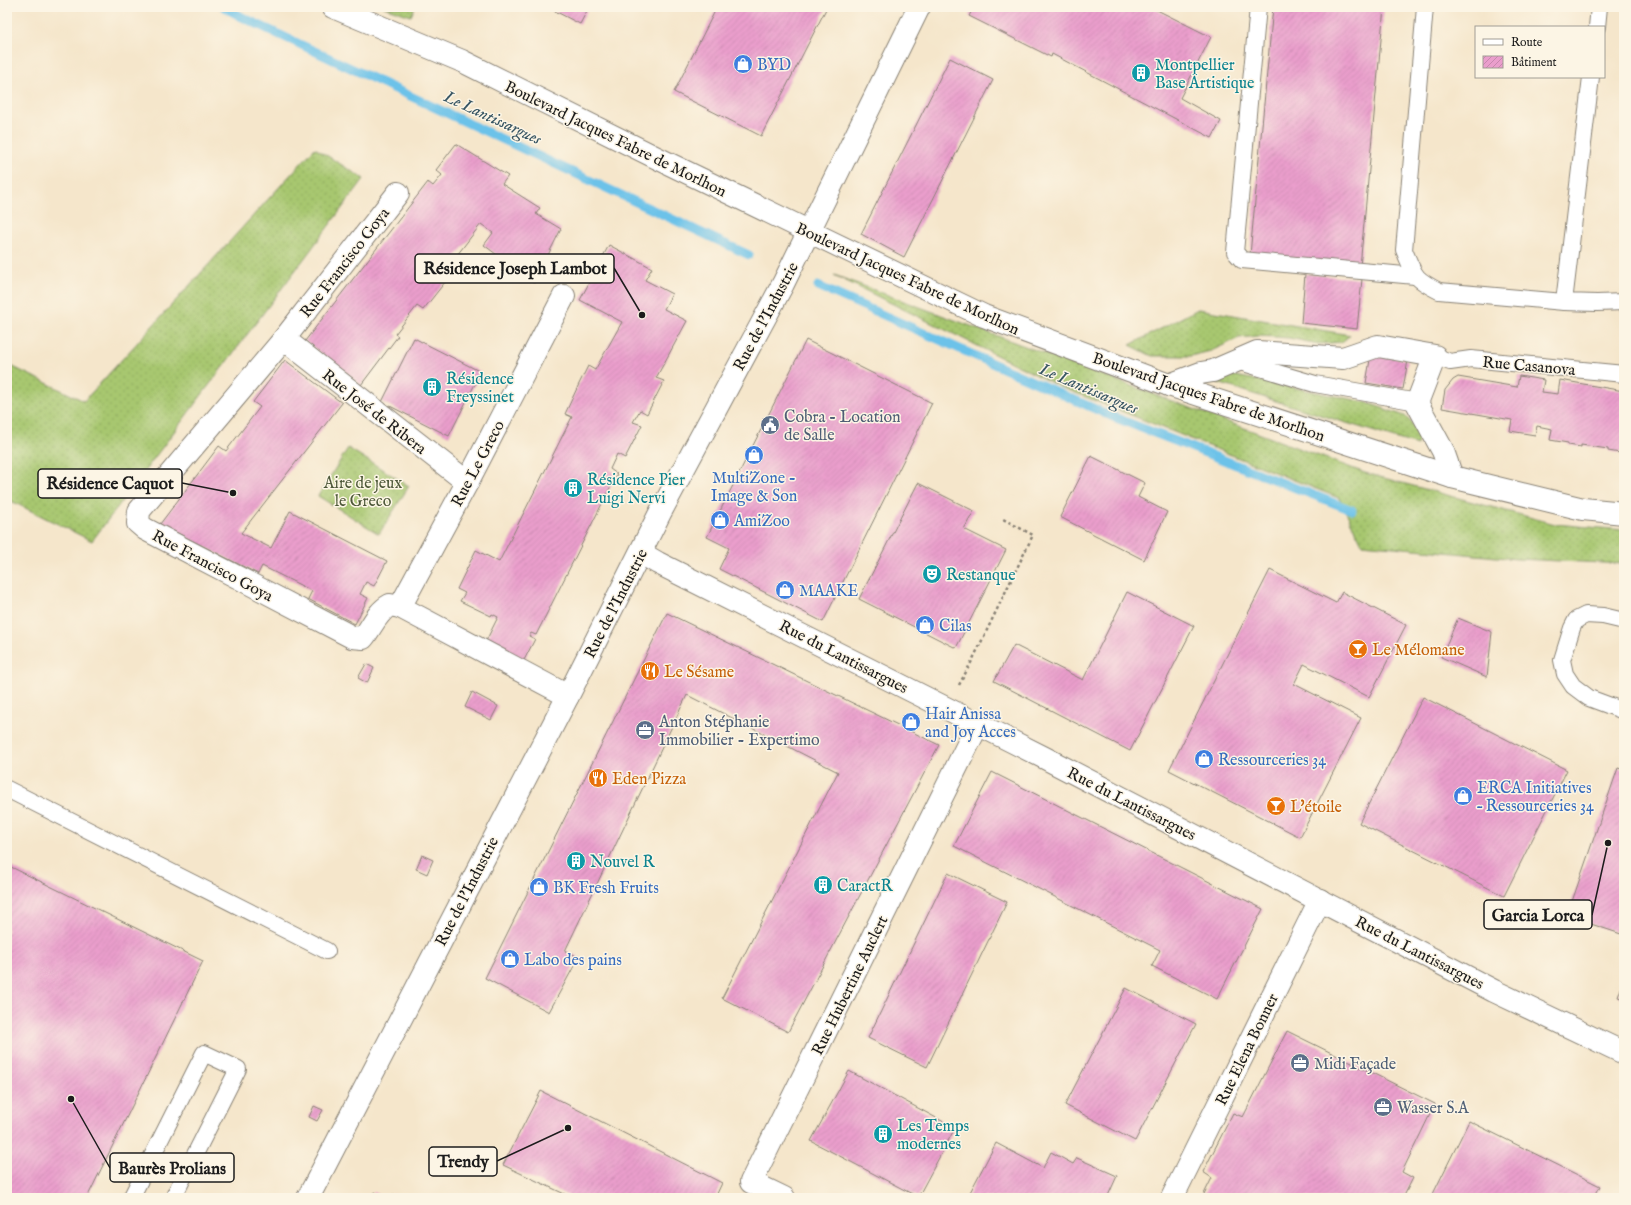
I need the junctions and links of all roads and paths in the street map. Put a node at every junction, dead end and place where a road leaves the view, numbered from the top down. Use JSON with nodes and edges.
{"nodes":[{"id":1,"x":919,"y":7,"type":"edge"},
{"id":2,"x":1258,"y":7,"type":"edge"},
{"id":3,"x":1426,"y":7,"type":"edge"},
{"id":4,"x":1599,"y":7,"type":"edge"},
{"id":5,"x":339,"y":8,"type":"edge"},
{"id":6,"x":1597,"y":26,"type":"edge"},
{"id":7,"x":1591,"y":78,"type":"edge"},
{"id":8,"x":398,"y":193,"type":"dead end"},
{"id":9,"x":809,"y":232,"type":"junction"},
{"id":10,"x":1416,"y":276,"type":"junction"},
{"id":11,"x":564,"y":296,"type":"dead end"},
{"id":12,"x":1564,"y":302,"type":"junction"},
{"id":13,"x":1624,"y":302,"type":"edge"},
{"id":14,"x":284,"y":339,"type":"junction"},
{"id":15,"x":1435,"y":356,"type":"junction"},
{"id":16,"x":1237,"y":360,"type":"junction"},
{"id":17,"x":1624,"y":374,"type":"edge"},
{"id":18,"x":1169,"y":385,"type":"junction"},
{"id":19,"x":1417,"y":403,"type":"junction"},
{"id":20,"x":1452,"y":477,"type":"junction"},
{"id":21,"x":468,"y":480,"type":"junction"},
{"id":22,"x":1624,"y":513,"type":"edge"},
{"id":23,"x":1001,"y":518,"type":"dead end"},
{"id":24,"x":641,"y":553,"type":"junction"},
{"id":25,"x":400,"y":607,"type":"junction"},
{"id":26,"x":1624,"y":621,"type":"edge"},
{"id":27,"x":568,"y":696,"type":"junction"},
{"id":28,"x":946,"y":708,"type":"junction"},
{"id":29,"x":1624,"y":710,"type":"edge"},
{"id":30,"x":978,"y":724,"type":"junction"},
{"id":31,"x":7,"y":789,"type":"edge"},
{"id":32,"x":1320,"y":900,"type":"junction"},
{"id":33,"x":327,"y":951,"type":"dead end"},
{"id":34,"x":1624,"y":1053,"type":"edge"},
{"id":35,"x":131,"y":1198,"type":"edge"},
{"id":36,"x":173,"y":1198,"type":"edge"},
{"id":37,"x":308,"y":1198,"type":"edge"},
{"id":38,"x":784,"y":1198,"type":"edge"},
{"id":39,"x":1172,"y":1198,"type":"edge"}],
"edges":[{"from":1,"to":9,"type":"street","name":"Rue de l'Industrie"},
{"from":2,"to":10,"type":"lane"},
{"from":3,"to":10,"type":"lane"},
{"from":4,"to":6,"type":"lane"},
{"from":5,"to":9,"type":"street","name":"Boulevard Jacques Fabre de Morlhon"},
{"from":7,"to":12,"type":"lane"},
{"from":8,"to":14,"type":"street","name":"Rue Francisco Goya"},
{"from":9,"to":18,"type":"street","name":"Boulevard Jacques Fabre de Morlhon"},
{"from":9,"to":24,"type":"street","name":"Rue de l'Industrie"},
{"from":10,"to":12,"type":"lane"},
{"from":11,"to":21,"type":"street","name":"Rue Le Greco"},
{"from":12,"to":13,"type":"lane"},
{"from":14,"to":21,"type":"street","name":"Rue José de Ribera"},
{"from":14,"to":25,"type":"street","name":"Rue Francisco Goya"},
{"from":15,"to":16,"type":"street","name":"Rue Casanova"},
{"from":15,"to":17,"type":"lane","name":"Rue Casanova"},
{"from":15,"to":19,"type":"street"},
{"from":16,"to":18,"type":"street","name":"Rue Casanova"},
{"from":16,"to":19,"type":"lane"},
{"from":18,"to":20,"type":"street","name":"Boulevard Jacques Fabre de Morlhon"},
{"from":19,"to":20,"type":"street"},
{"from":20,"to":22,"type":"street","name":"Boulevard Jacques Fabre de Morlhon"},
{"from":21,"to":25,"type":"street","name":"Rue Le Greco"},
{"from":23,"to":28,"type":"path"},
{"from":24,"to":27,"type":"street","name":"Rue de l'Industrie"},
{"from":24,"to":28,"type":"street","name":"Rue du Lantissargues"},
{"from":25,"to":27,"type":"street"},
{"from":26,"to":29,"type":"lane"},
{"from":27,"to":37,"type":"street","name":"Rue de l'Industrie"},
{"from":28,"to":30,"type":"street","name":"Rue du Lantissargues"},
{"from":30,"to":32,"type":"street","name":"Rue du Lantissargues"},
{"from":30,"to":38,"type":"street","name":"Rue Hubertine Auclert"},
{"from":31,"to":33,"type":"lane"},
{"from":32,"to":34,"type":"street","name":"Rue du Lantissargues"},
{"from":32,"to":39,"type":"street","name":"Rue Elena Bonner"},
{"from":35,"to":36,"type":"lane"}]}
